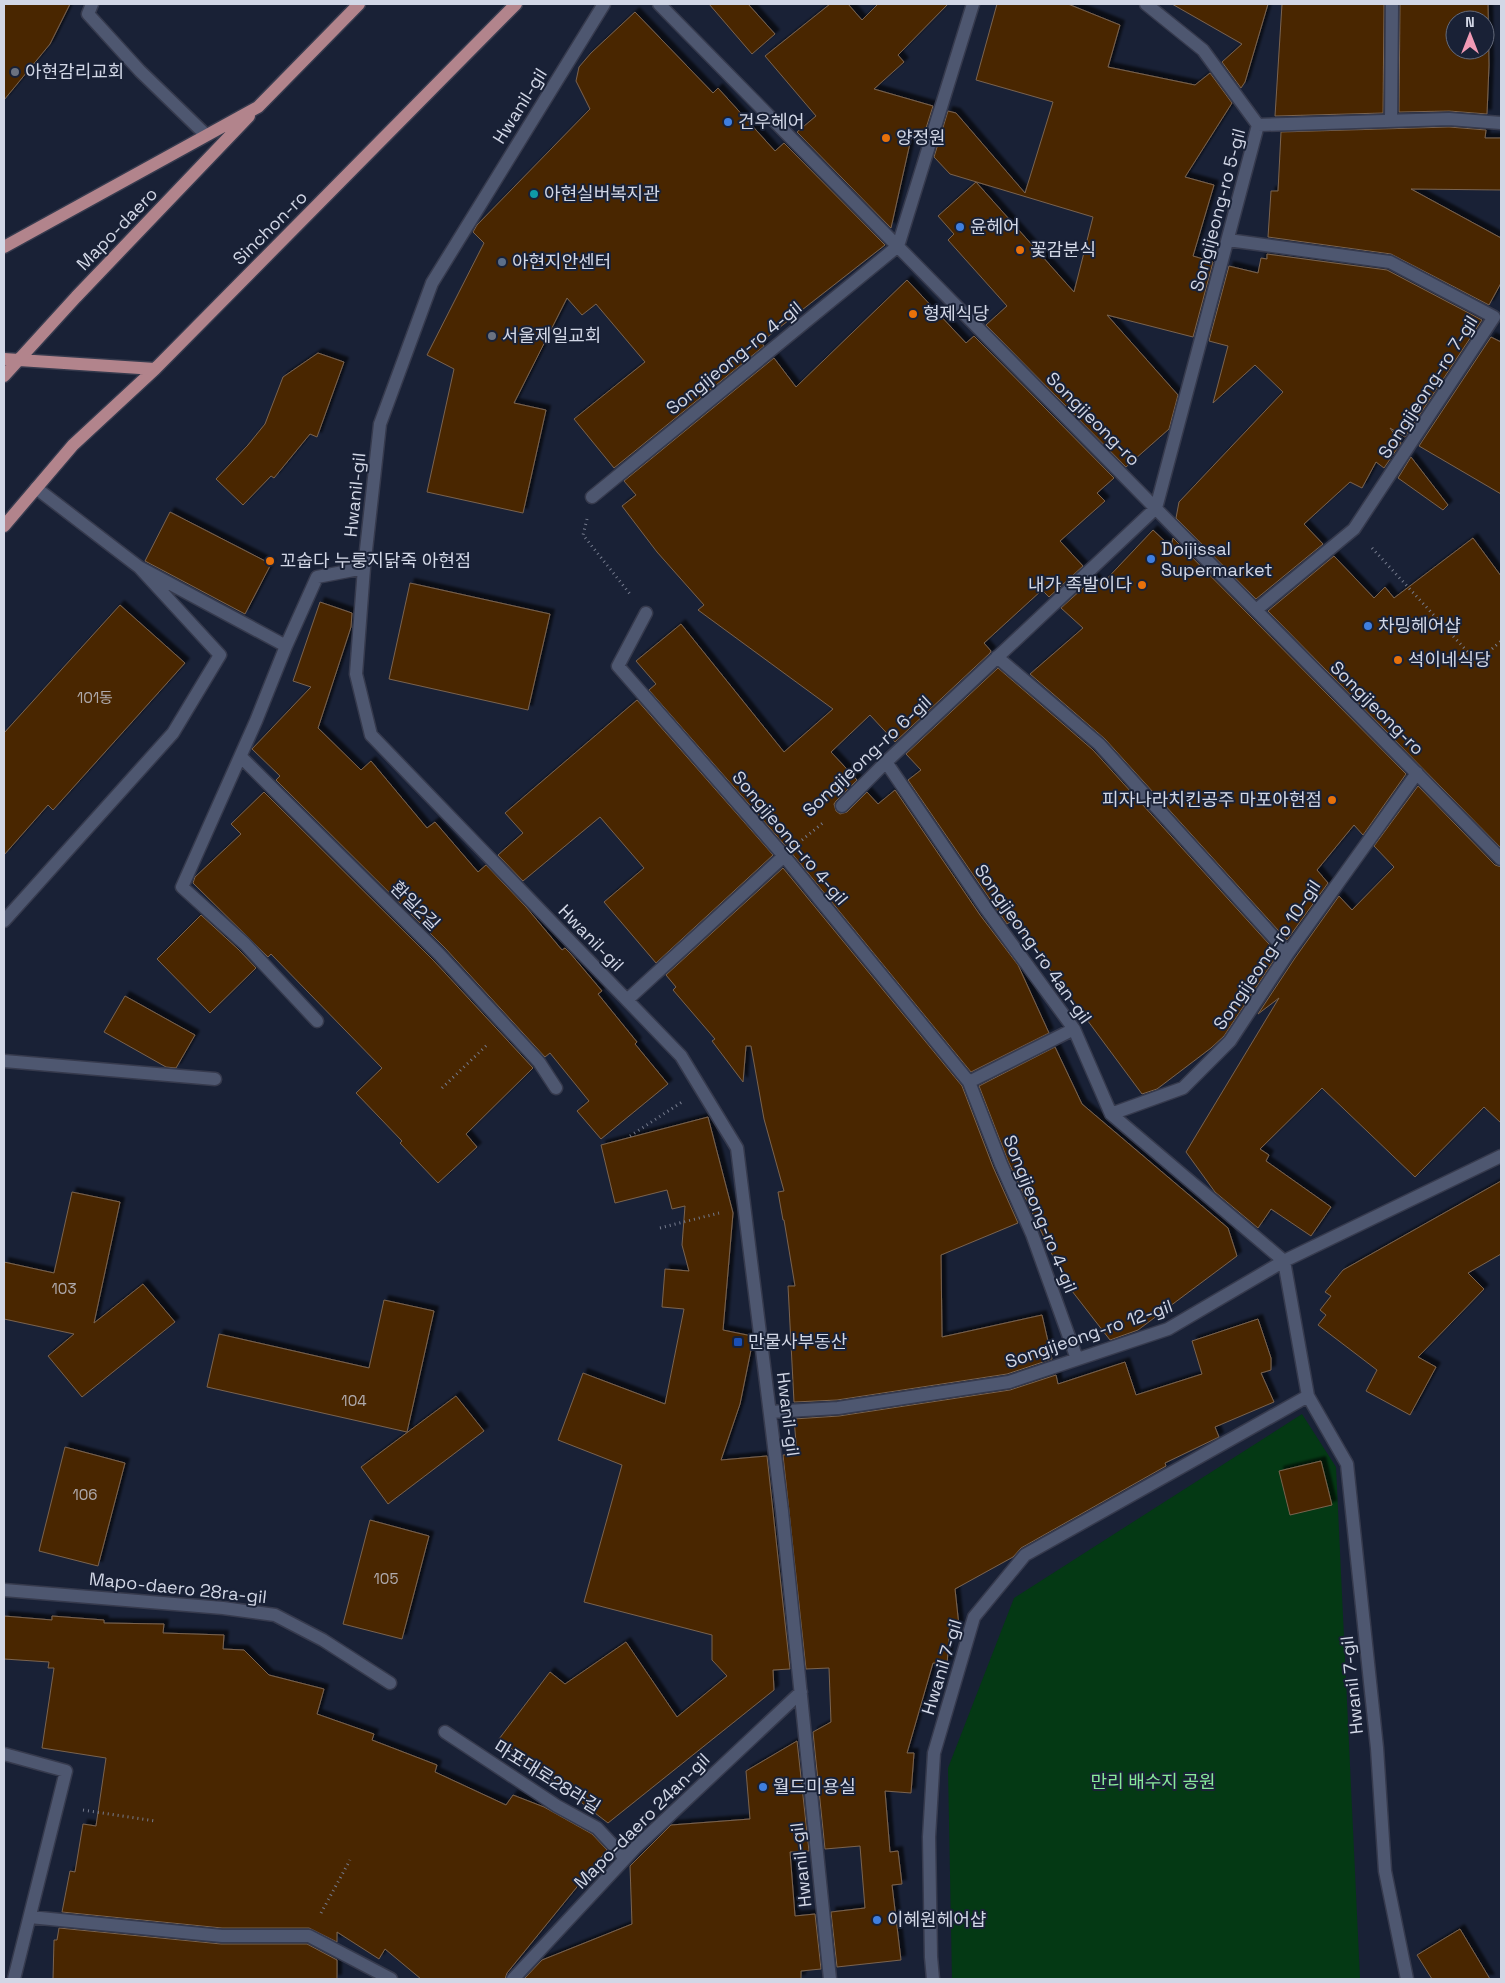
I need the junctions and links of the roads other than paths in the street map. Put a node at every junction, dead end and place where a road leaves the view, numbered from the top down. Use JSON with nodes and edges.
{"nodes":[{"id":1,"x":92,"y":4,"type":"edge"},
{"id":2,"x":360,"y":4,"type":"edge"},
{"id":3,"x":516,"y":4,"type":"edge"},
{"id":4,"x":604,"y":4,"type":"edge"},
{"id":5,"x":659,"y":4,"type":"edge"},
{"id":6,"x":973,"y":4,"type":"edge"},
{"id":7,"x":1146,"y":4,"type":"edge"},
{"id":8,"x":1392,"y":4,"type":"edge"},
{"id":9,"x":258,"y":107,"type":"junction"},
{"id":10,"x":1391,"y":121,"type":"junction"},
{"id":11,"x":1501,"y":123,"type":"edge"},
{"id":12,"x":1258,"y":125,"type":"junction"},
{"id":13,"x":206,"y":135,"type":"junction"},
{"id":14,"x":1228,"y":240,"type":"junction"},
{"id":15,"x":898,"y":246,"type":"junction"},
{"id":16,"x":4,"y":247,"type":"edge"},
{"id":17,"x":4,"y":359,"type":"edge"},
{"id":18,"x":19,"y":360,"type":"junction"},
{"id":19,"x":155,"y":369,"type":"junction"},
{"id":20,"x":4,"y":376,"type":"edge"},
{"id":21,"x":36,"y":488,"type":"junction"},
{"id":22,"x":592,"y":497,"type":"road end"},
{"id":23,"x":1156,"y":508,"type":"junction"},
{"id":24,"x":4,"y":526,"type":"edge"},
{"id":25,"x":139,"y":567,"type":"junction"},
{"id":26,"x":364,"y":568,"type":"junction"},
{"id":27,"x":1256,"y":610,"type":"junction"},
{"id":28,"x":646,"y":614,"type":"road end"},
{"id":29,"x":286,"y":646,"type":"junction"},
{"id":30,"x":998,"y":657,"type":"junction"},
{"id":31,"x":240,"y":756,"type":"junction"},
{"id":32,"x":886,"y":762,"type":"junction"},
{"id":33,"x":1417,"y":773,"type":"junction"},
{"id":34,"x":842,"y":806,"type":"road end"},
{"id":35,"x":784,"y":856,"type":"junction"},
{"id":36,"x":1501,"y":859,"type":"edge"},
{"id":37,"x":4,"y":920,"type":"edge"},
{"id":38,"x":1288,"y":953,"type":"junction"},
{"id":39,"x":627,"y":1000,"type":"junction"},
{"id":40,"x":317,"y":1021,"type":"dead end"},
{"id":41,"x":1074,"y":1029,"type":"junction"},
{"id":42,"x":4,"y":1061,"type":"edge"},
{"id":43,"x":215,"y":1079,"type":"dead end"},
{"id":44,"x":969,"y":1082,"type":"junction"},
{"id":45,"x":556,"y":1088,"type":"dead end"},
{"id":46,"x":1111,"y":1114,"type":"junction"},
{"id":47,"x":1501,"y":1156,"type":"edge"},
{"id":48,"x":1284,"y":1262,"type":"junction"},
{"id":49,"x":1077,"y":1359,"type":"junction"},
{"id":50,"x":1308,"y":1396,"type":"junction"},
{"id":51,"x":770,"y":1412,"type":"junction"},
{"id":52,"x":4,"y":1590,"type":"edge"},
{"id":53,"x":390,"y":1683,"type":"dead end"},
{"id":54,"x":800,"y":1692,"type":"junction"},
{"id":55,"x":445,"y":1732,"type":"dead end"},
{"id":56,"x":4,"y":1754,"type":"edge"},
{"id":57,"x":625,"y":1858,"type":"junction"},
{"id":58,"x":30,"y":1917,"type":"junction"},
{"id":59,"x":14,"y":1979,"type":"edge"},
{"id":60,"x":391,"y":1979,"type":"edge"},
{"id":61,"x":513,"y":1979,"type":"edge"},
{"id":62,"x":830,"y":1979,"type":"edge"},
{"id":63,"x":933,"y":1979,"type":"edge"},
{"id":64,"x":1407,"y":1979,"type":"edge"}],
"edges":[{"from":1,"to":13,"type":"street"},
{"from":2,"to":9,"type":"main road"},
{"from":3,"to":19,"type":"main road","name":"Sinchon-ro"},
{"from":4,"to":26,"type":"street","name":"Hwanil-gil"},
{"from":5,"to":15,"type":"street","name":"Songijeong-ro"},
{"from":6,"to":15,"type":"street"},
{"from":7,"to":12,"type":"street"},
{"from":8,"to":10,"type":"street"},
{"from":9,"to":13,"type":"main road"},
{"from":9,"to":18,"type":"main road","name":"Mapo-daero"},
{"from":10,"to":11,"type":"street","name":"Songijeong-ro 5-gil"},
{"from":10,"to":12,"type":"street","name":"Songijeong-ro 5-gil"},
{"from":12,"to":14,"type":"street","name":"Songijeong-ro 5-gil"},
{"from":13,"to":16,"type":"main road"},
{"from":14,"to":23,"type":"street","name":"Songijeong-ro 5-gil"},
{"from":14,"to":27,"type":"street","name":"Songijeong-ro 7-gil"},
{"from":15,"to":22,"type":"street","name":"Songijeong-ro 4-gil"},
{"from":15,"to":23,"type":"street","name":"Songijeong-ro"},
{"from":17,"to":18,"type":"main road"},
{"from":18,"to":19,"type":"main road"},
{"from":18,"to":20,"type":"main road","name":"Mapo-daero"},
{"from":19,"to":21,"type":"main road"},
{"from":21,"to":24,"type":"main road"},
{"from":21,"to":25,"type":"street"},
{"from":23,"to":27,"type":"street","name":"Songijeong-ro"},
{"from":23,"to":30,"type":"street","name":"Songijeong-ro 6-gil"},
{"from":25,"to":29,"type":"street"},
{"from":25,"to":37,"type":"street"},
{"from":26,"to":29,"type":"street"},
{"from":26,"to":39,"type":"street","name":"Hwanil-gil"},
{"from":27,"to":33,"type":"street","name":"Songijeong-ro"},
{"from":28,"to":35,"type":"street","name":"Songijeong-ro 4-gil"},
{"from":29,"to":31,"type":"street"},
{"from":30,"to":32,"type":"street","name":"Songijeong-ro 6-gil"},
{"from":30,"to":38,"type":"street"},
{"from":31,"to":40,"type":"street"},
{"from":31,"to":45,"type":"street","name":"환일2길"},
{"from":32,"to":34,"type":"street","name":"Songijeong-ro 6-gil"},
{"from":32,"to":41,"type":"street","name":"Songijeong-ro 4an-gil"},
{"from":33,"to":36,"type":"street","name":"Songijeong-ro"},
{"from":33,"to":38,"type":"street","name":"Songijeong-ro 10-gil"},
{"from":35,"to":39,"type":"street"},
{"from":35,"to":44,"type":"street","name":"Songijeong-ro 4-gil"},
{"from":38,"to":46,"type":"street","name":"Songijeong-ro 10-gil"},
{"from":39,"to":51,"type":"street","name":"Hwanil-gil"},
{"from":41,"to":44,"type":"street"},
{"from":41,"to":46,"type":"street","name":"Songijeong-ro 4an-gil"},
{"from":42,"to":43,"type":"street"},
{"from":44,"to":49,"type":"street","name":"Songijeong-ro 4-gil"},
{"from":46,"to":48,"type":"street","name":"Songijeong-ro 4an-gil"},
{"from":47,"to":48,"type":"street","name":"Songijeong-ro 12-gil"},
{"from":48,"to":49,"type":"street","name":"Songijeong-ro 12-gil"},
{"from":48,"to":50,"type":"street","name":"Hwanil 7-gil"},
{"from":49,"to":51,"type":"street","name":"Songijeong-ro 12-gil"},
{"from":50,"to":63,"type":"street","name":"Hwanil 7-gil"},
{"from":50,"to":64,"type":"street","name":"Hwanil 7-gil"},
{"from":51,"to":54,"type":"street","name":"Hwanil-gil"},
{"from":52,"to":53,"type":"street","name":"Mapo-daero 28ra-gil"},
{"from":54,"to":57,"type":"street","name":"Mapo-daero 24an-gil"},
{"from":54,"to":62,"type":"street","name":"Hwanil-gil"},
{"from":55,"to":57,"type":"street","name":"마포대로28라길"},
{"from":56,"to":58,"type":"street"},
{"from":57,"to":61,"type":"street","name":"Mapo-daero 24an-gil"},
{"from":58,"to":59,"type":"street"},
{"from":58,"to":60,"type":"street"}]}
